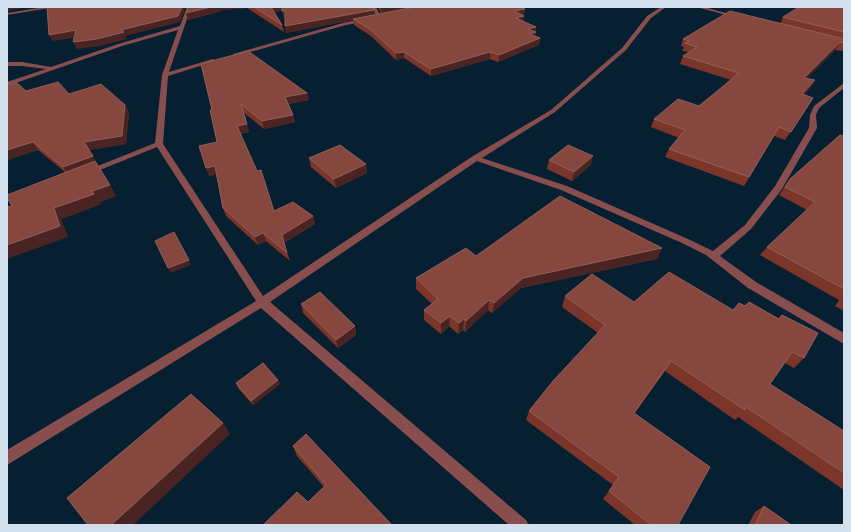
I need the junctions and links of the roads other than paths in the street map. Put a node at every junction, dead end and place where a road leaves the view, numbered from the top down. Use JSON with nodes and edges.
{"nodes":[{"id":1,"x":54,"y":7,"type":"edge"},
{"id":2,"x":190,"y":7,"type":"edge"},
{"id":3,"x":374,"y":7,"type":"edge"},
{"id":4,"x":664,"y":7,"type":"edge"},
{"id":5,"x":698,"y":7,"type":"edge"},
{"id":6,"x":7,"y":14,"type":"edge"},
{"id":7,"x":387,"y":16,"type":"edge"},
{"id":8,"x":380,"y":18,"type":"junction"},
{"id":9,"x":744,"y":19,"type":"edge"},
{"id":10,"x":182,"y":27,"type":"junction"},
{"id":11,"x":231,"y":56,"type":"edge"},
{"id":12,"x":216,"y":60,"type":"edge"},
{"id":13,"x":7,"y":64,"type":"edge"},
{"id":14,"x":56,"y":67,"type":"junction"},
{"id":15,"x":165,"y":75,"type":"junction"},
{"id":16,"x":7,"y":84,"type":"edge"},
{"id":17,"x":844,"y":85,"type":"edge"},
{"id":18,"x":159,"y":144,"type":"junction"},
{"id":19,"x":476,"y":158,"type":"junction"},
{"id":20,"x":80,"y":175,"type":"edge"},
{"id":21,"x":713,"y":257,"type":"junction"},
{"id":22,"x":262,"y":302,"type":"junction"},
{"id":23,"x":844,"y":339,"type":"edge"},
{"id":24,"x":7,"y":458,"type":"edge"},
{"id":25,"x":521,"y":525,"type":"edge"}],
"edges":[{"from":1,"to":6,"type":"street"},
{"from":2,"to":10,"type":"street"},
{"from":3,"to":8,"type":"street"},
{"from":4,"to":19,"type":"street"},
{"from":5,"to":9,"type":"street"},
{"from":7,"to":8,"type":"street"},
{"from":8,"to":11,"type":"street"},
{"from":10,"to":14,"type":"street"},
{"from":10,"to":15,"type":"street"},
{"from":12,"to":15,"type":"street"},
{"from":13,"to":14,"type":"street"},
{"from":14,"to":16,"type":"street"},
{"from":15,"to":18,"type":"street"},
{"from":17,"to":21,"type":"street"},
{"from":18,"to":20,"type":"street"},
{"from":18,"to":22,"type":"street"},
{"from":19,"to":21,"type":"street"},
{"from":19,"to":22,"type":"street"},
{"from":21,"to":23,"type":"street"},
{"from":22,"to":24,"type":"street"},
{"from":22,"to":25,"type":"street"}]}
